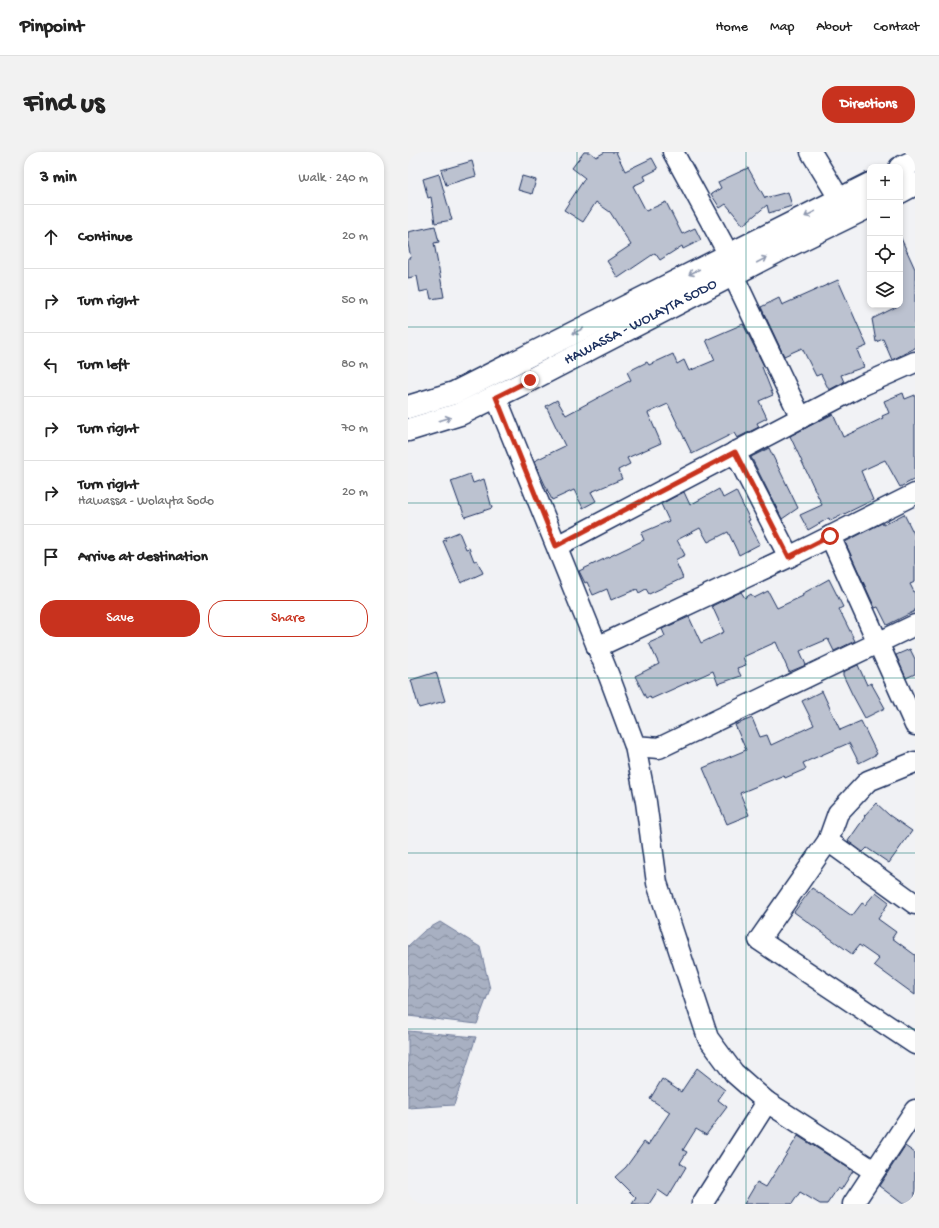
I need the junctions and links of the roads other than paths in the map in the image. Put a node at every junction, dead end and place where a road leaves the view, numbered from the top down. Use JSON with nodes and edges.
{"nodes":[{"id":1,"x":672,"y":152,"type":"edge"},
{"id":2,"x":811,"y":152,"type":"edge"},
{"id":3,"x":915,"y":161,"type":"edge"},
{"id":4,"x":903,"y":167,"type":"edge"},
{"id":5,"x":915,"y":184,"type":"edge"},
{"id":6,"x":867,"y":187,"type":"edge"},
{"id":7,"x":903,"y":190,"type":"edge"},
{"id":8,"x":867,"y":206,"type":"edge"},
{"id":9,"x":845,"y":208,"type":"junction"},
{"id":10,"x":731,"y":265,"type":"junction"},
{"id":11,"x":915,"y":362,"type":"edge"},
{"id":12,"x":496,"y":397,"type":"junction"},
{"id":13,"x":408,"y":407,"type":"edge"},
{"id":14,"x":801,"y":418,"type":"junction"},
{"id":15,"x":408,"y":430,"type":"edge"},
{"id":16,"x":735,"y":452,"type":"junction"},
{"id":17,"x":915,"y":494,"type":"edge"},
{"id":18,"x":830,"y":536,"type":"junction"},
{"id":19,"x":556,"y":546,"type":"junction"},
{"id":20,"x":789,"y":557,"type":"junction"},
{"id":21,"x":915,"y":625,"type":"edge"},
{"id":22,"x":878,"y":642,"type":"junction"},
{"id":23,"x":598,"y":647,"type":"junction"},
{"id":24,"x":915,"y":725,"type":"edge"},
{"id":25,"x":635,"y":746,"type":"junction"},
{"id":26,"x":915,"y":762,"type":"edge"},
{"id":27,"x":828,"y":841,"type":"junction"},
{"id":28,"x":915,"y":904,"type":"edge"},
{"id":29,"x":915,"y":1044,"type":"edge"},
{"id":30,"x":767,"y":1102,"type":"junction"},
{"id":31,"x":915,"y":1110,"type":"edge"},
{"id":32,"x":874,"y":1171,"type":"junction"},
{"id":33,"x":702,"y":1204,"type":"edge"},
{"id":34,"x":853,"y":1204,"type":"edge"}],
"edges":[{"from":1,"to":10,"type":"street"},
{"from":2,"to":9,"type":"street"},
{"from":3,"to":4,"type":"main road"},
{"from":5,"to":7,"type":"main road"},
{"from":6,"to":9,"type":"main road","name":"HAWASSA - WOLAYTA SODO"},
{"from":8,"to":9,"type":"main road","name":"HAWASSA - WOLAYTA SODO"},
{"from":9,"to":10,"type":"main road","name":"HAWASSA - WOLAYTA SODO"},
{"from":10,"to":12,"type":"main road","name":"HAWASSA - WOLAYTA SODO"},
{"from":10,"to":13,"type":"main road","name":"HAWASSA - WOLAYTA SODO","one_way":true},
{"from":10,"to":14,"type":"street"},
{"from":11,"to":14,"type":"street"},
{"from":15,"to":12,"type":"main road","name":"HAWASSA - WOLAYTA SODO","one_way":true},
{"from":12,"to":19,"type":"street"},
{"from":14,"to":16,"type":"street"},
{"from":16,"to":19,"type":"street"},
{"from":16,"to":20,"type":"street"},
{"from":17,"to":18,"type":"street"},
{"from":18,"to":20,"type":"street"},
{"from":18,"to":22,"type":"street"},
{"from":19,"to":23,"type":"street"},
{"from":20,"to":23,"type":"street"},
{"from":21,"to":22,"type":"street"},
{"from":22,"to":24,"type":"street"},
{"from":22,"to":25,"type":"street"},
{"from":23,"to":25,"type":"street"},
{"from":25,"to":30,"type":"street"},
{"from":26,"to":27,"type":"street"},
{"from":27,"to":28,"type":"street"},
{"from":27,"to":29,"type":"street"},
{"from":30,"to":32,"type":"street"},
{"from":30,"to":33,"type":"street"},
{"from":31,"to":32,"type":"street"},
{"from":32,"to":34,"type":"street"}]}
